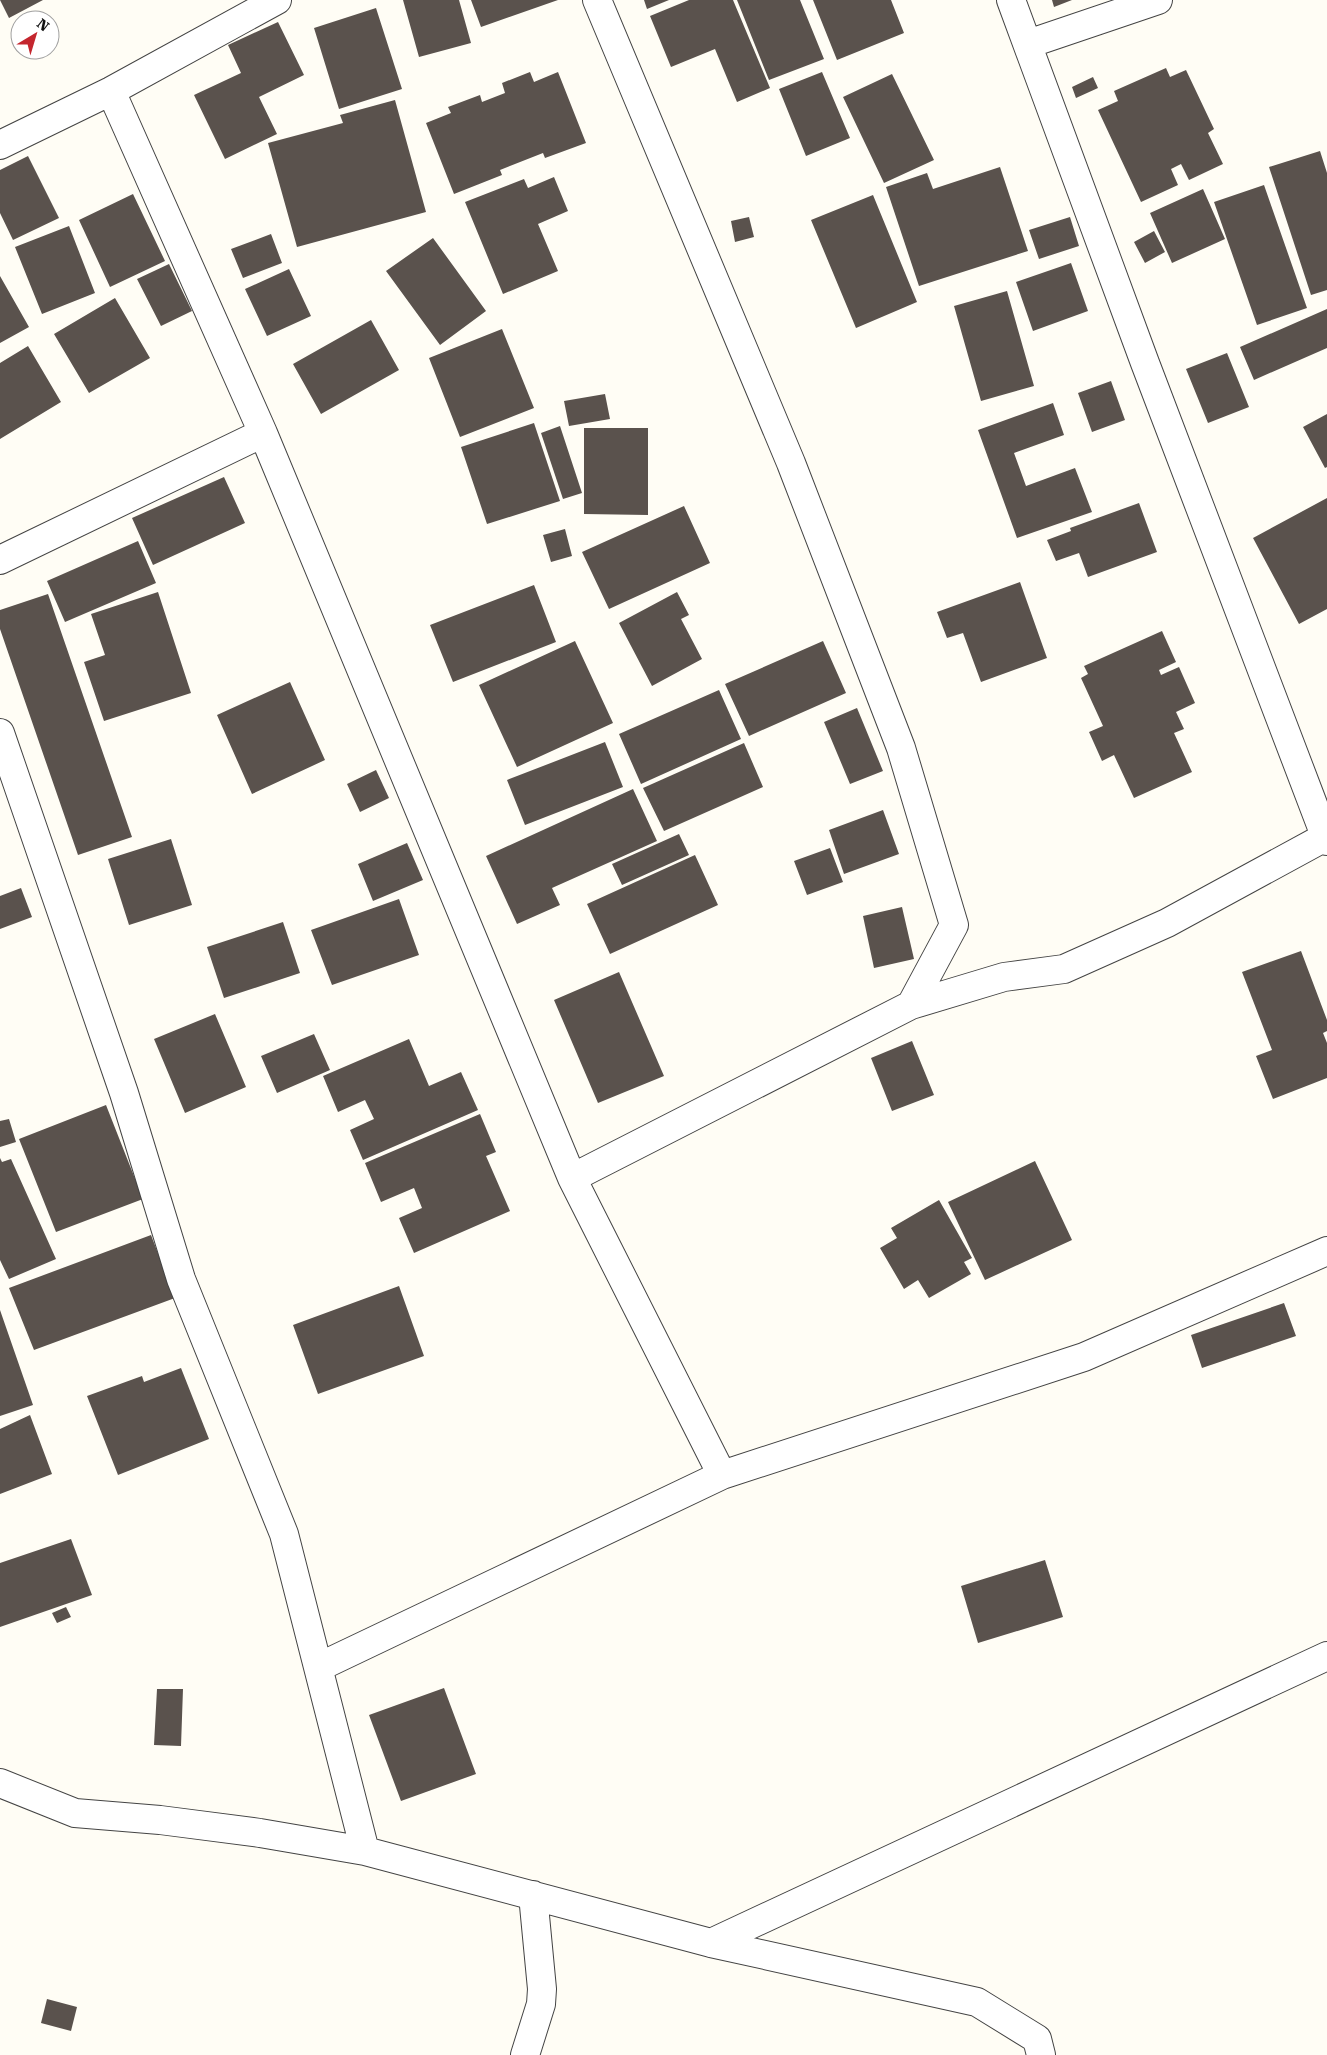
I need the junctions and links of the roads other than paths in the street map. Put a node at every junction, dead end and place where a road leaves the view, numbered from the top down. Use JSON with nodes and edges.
{"nodes":[{"id":1,"x":277,"y":0,"type":"edge"},
{"id":2,"x":597,"y":0,"type":"edge"},
{"id":3,"x":1011,"y":0,"type":"edge"},
{"id":4,"x":1158,"y":0,"type":"edge"},
{"id":5,"x":1028,"y":44,"type":"junction"},
{"id":6,"x":111,"y":91,"type":"junction"},
{"id":7,"x":0,"y":145,"type":"edge"},
{"id":8,"x":263,"y":433,"type":"junction"},
{"id":9,"x":0,"y":560,"type":"edge"},
{"id":10,"x":0,"y":733,"type":"edge"},
{"id":11,"x":1326,"y":838,"type":"edge"},
{"id":12,"x":911,"y":1004,"type":"junction"},
{"id":13,"x":572,"y":1178,"type":"junction"},
{"id":14,"x":1327,"y":1251,"type":"edge"},
{"id":15,"x":722,"y":1475,"type":"junction"},
{"id":16,"x":1327,"y":1656,"type":"edge"},
{"id":17,"x":319,"y":1667,"type":"junction"},
{"id":18,"x":0,"y":1783,"type":"edge"},
{"id":19,"x":366,"y":1851,"type":"junction"},
{"id":20,"x":533,"y":1895,"type":"junction"},
{"id":21,"x":711,"y":1943,"type":"junction"},
{"id":22,"x":525,"y":2055,"type":"edge"},
{"id":23,"x":1041,"y":2055,"type":"edge"}],
"edges":[{"from":1,"to":6,"type":"street"},
{"from":2,"to":12,"type":"street"},
{"from":3,"to":5,"type":"street"},
{"from":4,"to":5,"type":"street"},
{"from":5,"to":11,"type":"street"},
{"from":6,"to":7,"type":"street"},
{"from":6,"to":8,"type":"street"},
{"from":8,"to":9,"type":"street"},
{"from":8,"to":13,"type":"street"},
{"from":10,"to":17,"type":"street"},
{"from":11,"to":12,"type":"street"},
{"from":12,"to":13,"type":"street"},
{"from":13,"to":15,"type":"street"},
{"from":14,"to":15,"type":"street"},
{"from":15,"to":17,"type":"street"},
{"from":16,"to":21,"type":"street"},
{"from":17,"to":19,"type":"street"},
{"from":18,"to":19,"type":"street"},
{"from":19,"to":20,"type":"street"},
{"from":20,"to":21,"type":"street"},
{"from":20,"to":22,"type":"street"},
{"from":21,"to":23,"type":"street"}]}
